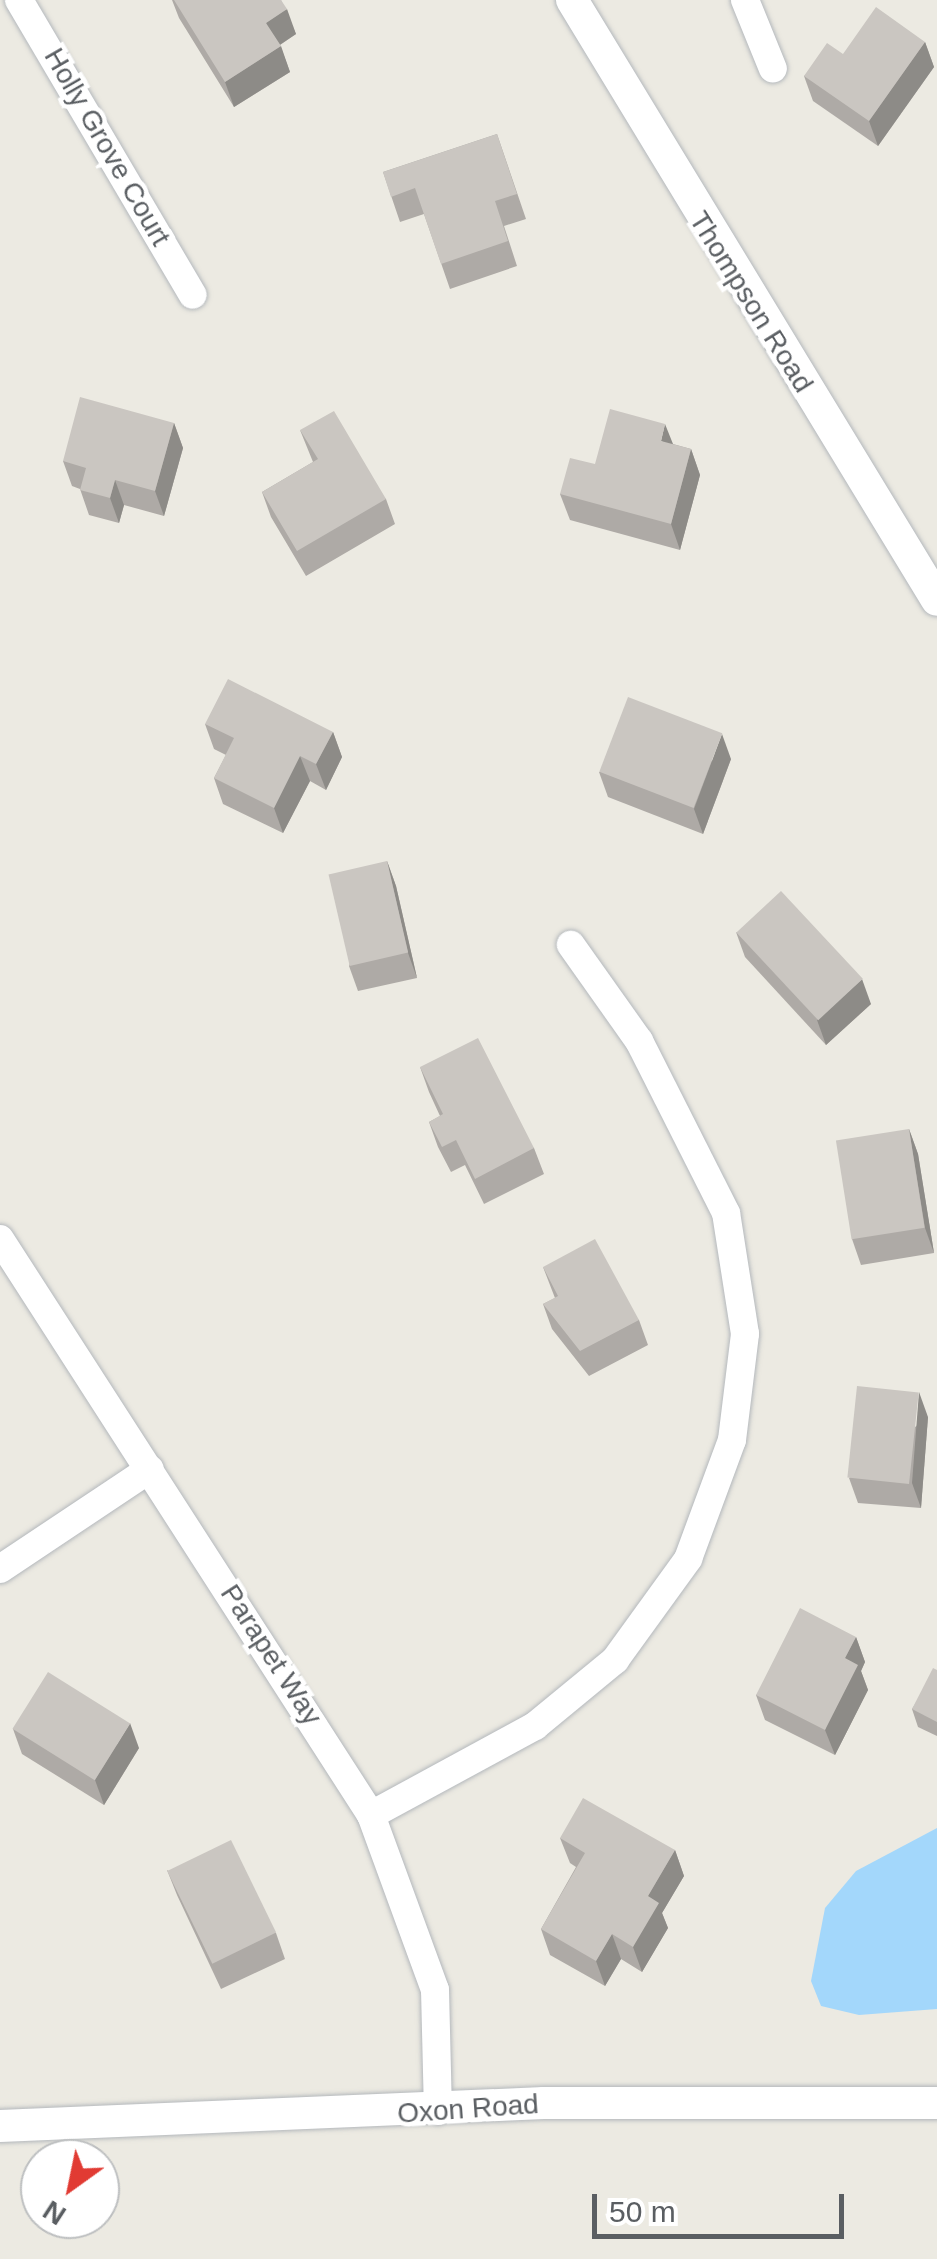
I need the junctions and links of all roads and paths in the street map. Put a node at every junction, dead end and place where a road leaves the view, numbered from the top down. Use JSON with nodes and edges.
{"nodes":[{"id":1,"x":19,"y":0,"type":"edge"},
{"id":2,"x":572,"y":0,"type":"edge"},
{"id":3,"x":745,"y":0,"type":"edge"},
{"id":4,"x":773,"y":69,"type":"dead end"},
{"id":5,"x":194,"y":295,"type":"dead end"},
{"id":6,"x":937,"y":600,"type":"edge"},
{"id":7,"x":570,"y":944,"type":"dead end"},
{"id":8,"x":0,"y":1239,"type":"edge"},
{"id":9,"x":150,"y":1469,"type":"junction"},
{"id":10,"x":0,"y":1569,"type":"edge"},
{"id":11,"x":370,"y":1816,"type":"junction"},
{"id":12,"x":937,"y":2104,"type":"edge"},
{"id":13,"x":438,"y":2111,"type":"junction"},
{"id":14,"x":0,"y":2126,"type":"edge"}],
"edges":[{"from":1,"to":5,"type":"street","name":"Holly Grove Court"},
{"from":2,"to":6,"type":"street","name":"Thompson Road"},
{"from":3,"to":4,"type":"street"},
{"from":7,"to":11,"type":"street"},
{"from":8,"to":9,"type":"street","name":"Parapet Way"},
{"from":9,"to":10,"type":"street"},
{"from":9,"to":11,"type":"street","name":"Parapet Way"},
{"from":11,"to":13,"type":"street","name":"Parapet Way"},
{"from":12,"to":13,"type":"street","name":"Oxon Road"},
{"from":13,"to":14,"type":"street","name":"Oxon Road"}]}
